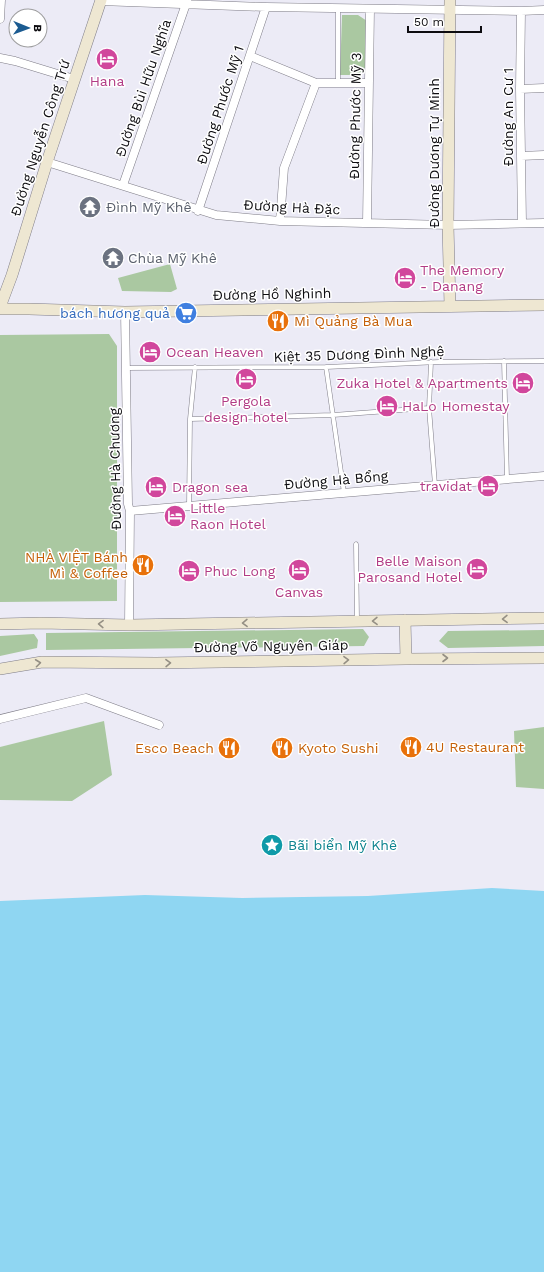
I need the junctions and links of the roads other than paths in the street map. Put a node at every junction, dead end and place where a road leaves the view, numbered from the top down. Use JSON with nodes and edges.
{"nodes":[{"id":1,"x":1,"y":0,"type":"edge"},
{"id":2,"x":100,"y":0,"type":"edge"},
{"id":3,"x":186,"y":2,"type":"edge"},
{"id":4,"x":450,"y":5,"type":"edge"},
{"id":5,"x":266,"y":7,"type":"junction"},
{"id":6,"x":338,"y":8,"type":"junction"},
{"id":7,"x":370,"y":9,"type":"junction"},
{"id":8,"x":521,"y":10,"type":"junction"},
{"id":9,"x":544,"y":10,"type":"edge"},
{"id":10,"x":0,"y":19,"type":"edge"},
{"id":11,"x":250,"y":56,"type":"junction"},
{"id":12,"x":0,"y":58,"type":"edge"},
{"id":13,"x":74,"y":79,"type":"junction"},
{"id":14,"x":338,"y":83,"type":"junction"},
{"id":15,"x":368,"y":83,"type":"junction"},
{"id":16,"x":316,"y":84,"type":"junction"},
{"id":17,"x":544,"y":88,"type":"edge"},
{"id":18,"x":520,"y":89,"type":"junction"},
{"id":19,"x":544,"y":155,"type":"edge"},
{"id":20,"x":521,"y":156,"type":"junction"},
{"id":21,"x":47,"y":162,"type":"junction"},
{"id":22,"x":123,"y":185,"type":"junction"},
{"id":23,"x":198,"y":211,"type":"junction"},
{"id":24,"x":280,"y":221,"type":"junction"},
{"id":25,"x":544,"y":222,"type":"edge"},
{"id":26,"x":367,"y":223,"type":"junction"},
{"id":27,"x":522,"y":223,"type":"junction"},
{"id":28,"x":448,"y":225,"type":"junction"},
{"id":29,"x":544,"y":305,"type":"edge"},
{"id":30,"x":450,"y":306,"type":"junction"},
{"id":31,"x":0,"y":308,"type":"edge"},
{"id":32,"x":125,"y":312,"type":"junction"},
{"id":33,"x":504,"y":361,"type":"junction"},
{"id":34,"x":544,"y":361,"type":"edge"},
{"id":35,"x":431,"y":362,"type":"junction"},
{"id":36,"x":195,"y":367,"type":"junction"},
{"id":37,"x":326,"y":367,"type":"junction"},
{"id":38,"x":126,"y":368,"type":"junction"},
{"id":39,"x":429,"y":408,"type":"junction"},
{"id":40,"x":333,"y":415,"type":"junction"},
{"id":41,"x":190,"y":419,"type":"junction"},
{"id":42,"x":544,"y":476,"type":"edge"},
{"id":43,"x":507,"y":479,"type":"junction"},
{"id":44,"x":435,"y":485,"type":"junction"},
{"id":45,"x":344,"y":493,"type":"junction"},
{"id":46,"x":189,"y":506,"type":"junction"},
{"id":47,"x":126,"y":507,"type":"junction"},
{"id":48,"x":356,"y":544,"type":"dead end"},
{"id":49,"x":544,"y":618,"type":"edge"},
{"id":50,"x":405,"y":620,"type":"junction"},
{"id":51,"x":357,"y":621,"type":"junction"},
{"id":52,"x":0,"y":624,"type":"edge"},
{"id":53,"x":129,"y":625,"type":"junction"},
{"id":54,"x":544,"y":658,"type":"edge"},
{"id":55,"x":406,"y":659,"type":"junction"},
{"id":56,"x":0,"y":669,"type":"edge"},
{"id":57,"x":0,"y":719,"type":"edge"},
{"id":58,"x":159,"y":725,"type":"dead end"}],
"edges":[{"from":1,"to":10,"type":"street"},
{"from":2,"to":3,"type":"street"},
{"from":2,"to":13,"type":"street","name":"Đường Nguyễn Công Trứ"},
{"from":3,"to":5,"type":"street"},
{"from":3,"to":22,"type":"street","name":"Đường Bùi Hữu Nghĩa"},
{"from":4,"to":7,"type":"street"},
{"from":4,"to":8,"type":"street"},
{"from":4,"to":28,"type":"street","name":"Đường Dương Tự Minh"},
{"from":5,"to":6,"type":"street"},
{"from":5,"to":11,"type":"street","name":"Đường Phước Mỹ 1"},
{"from":6,"to":7,"type":"street"},
{"from":6,"to":14,"type":"lane"},
{"from":7,"to":15,"type":"street","name":"Đường Phước Mỹ 3"},
{"from":8,"to":9,"type":"street"},
{"from":8,"to":18,"type":"street","name":"Đường An Cư 1"},
{"from":11,"to":16,"type":"street"},
{"from":11,"to":23,"type":"street","name":"Đường Phước Mỹ 1"},
{"from":12,"to":13,"type":"street"},
{"from":13,"to":21,"type":"street","name":"Đường Nguyễn Công Trứ"},
{"from":14,"to":15,"type":"street"},
{"from":14,"to":16,"type":"street"},
{"from":15,"to":26,"type":"street","name":"Đường Phước Mỹ 3"},
{"from":16,"to":24,"type":"street"},
{"from":17,"to":18,"type":"street"},
{"from":18,"to":20,"type":"street","name":"Đường An Cư 1"},
{"from":19,"to":20,"type":"street"},
{"from":20,"to":27,"type":"street","name":"Đường An Cư 1"},
{"from":21,"to":22,"type":"street","name":"Đường Hà Đặc"},
{"from":21,"to":31,"type":"street","name":"Đường Nguyễn Công Trứ"},
{"from":22,"to":23,"type":"street","name":"Đường Hà Đặc"},
{"from":23,"to":24,"type":"street","name":"Đường Hà Đặc"},
{"from":24,"to":26,"type":"street","name":"Đường Hà Đặc"},
{"from":25,"to":27,"type":"street","name":"Đường Hà Đặc"},
{"from":26,"to":28,"type":"street","name":"Đường Hà Đặc"},
{"from":27,"to":28,"type":"street","name":"Đường Hà Đặc"},
{"from":28,"to":30,"type":"street","name":"Đường Dương Tự Minh"},
{"from":29,"to":30,"type":"street","name":"Đường Hồ Nghinh"},
{"from":30,"to":32,"type":"street","name":"Đường Hồ Nghinh"},
{"from":31,"to":32,"type":"street","name":"Đường Hồ Nghinh"},
{"from":32,"to":38,"type":"street","name":"Đường Hà Chương"},
{"from":33,"to":34,"type":"lane","name":"Kiệt 35 Dương Đình Nghệ"},
{"from":33,"to":35,"type":"lane","name":"Kiệt 35 Dương Đình Nghệ"},
{"from":33,"to":43,"type":"lane"},
{"from":35,"to":37,"type":"lane","name":"Kiệt 35 Dương Đình Nghệ"},
{"from":35,"to":39,"type":"lane"},
{"from":36,"to":37,"type":"lane","name":"Kiệt 35 Dương Đình Nghệ"},
{"from":36,"to":38,"type":"lane","name":"Kiệt 35 Dương Đình Nghệ"},
{"from":36,"to":41,"type":"lane"},
{"from":37,"to":40,"type":"lane"},
{"from":38,"to":47,"type":"street","name":"Đường Hà Chương"},
{"from":39,"to":40,"type":"lane"},
{"from":39,"to":44,"type":"lane"},
{"from":40,"to":41,"type":"lane"},
{"from":40,"to":45,"type":"lane"},
{"from":41,"to":46,"type":"lane"},
{"from":42,"to":43,"type":"street","name":"Đường Hà Bổng"},
{"from":43,"to":44,"type":"street","name":"Đường Hà Bổng"},
{"from":44,"to":45,"type":"street","name":"Đường Hà Bổng"},
{"from":45,"to":46,"type":"street","name":"Đường Hà Bổng"},
{"from":46,"to":47,"type":"street","name":"Đường Hà Bổng"},
{"from":47,"to":53,"type":"street","name":"Đường Hà Chương"},
{"from":48,"to":51,"type":"lane"},
{"from":49,"to":50,"type":"street","name":"Đường Võ Nguyên Giáp","one_way":true},
{"from":50,"to":51,"type":"street","name":"Đường Võ Nguyên Giáp","one_way":true},
{"from":50,"to":55,"type":"street"},
{"from":51,"to":53,"type":"street","name":"Đường Võ Nguyên Giáp","one_way":true},
{"from":53,"to":52,"type":"street","name":"Đường Võ Nguyên Giáp","one_way":true},
{"from":55,"to":54,"type":"street","name":"Đường Võ Nguyên Giáp","one_way":true},
{"from":56,"to":55,"type":"street","name":"Đường Võ Nguyên Giáp","one_way":true},
{"from":57,"to":58,"type":"street"}]}
